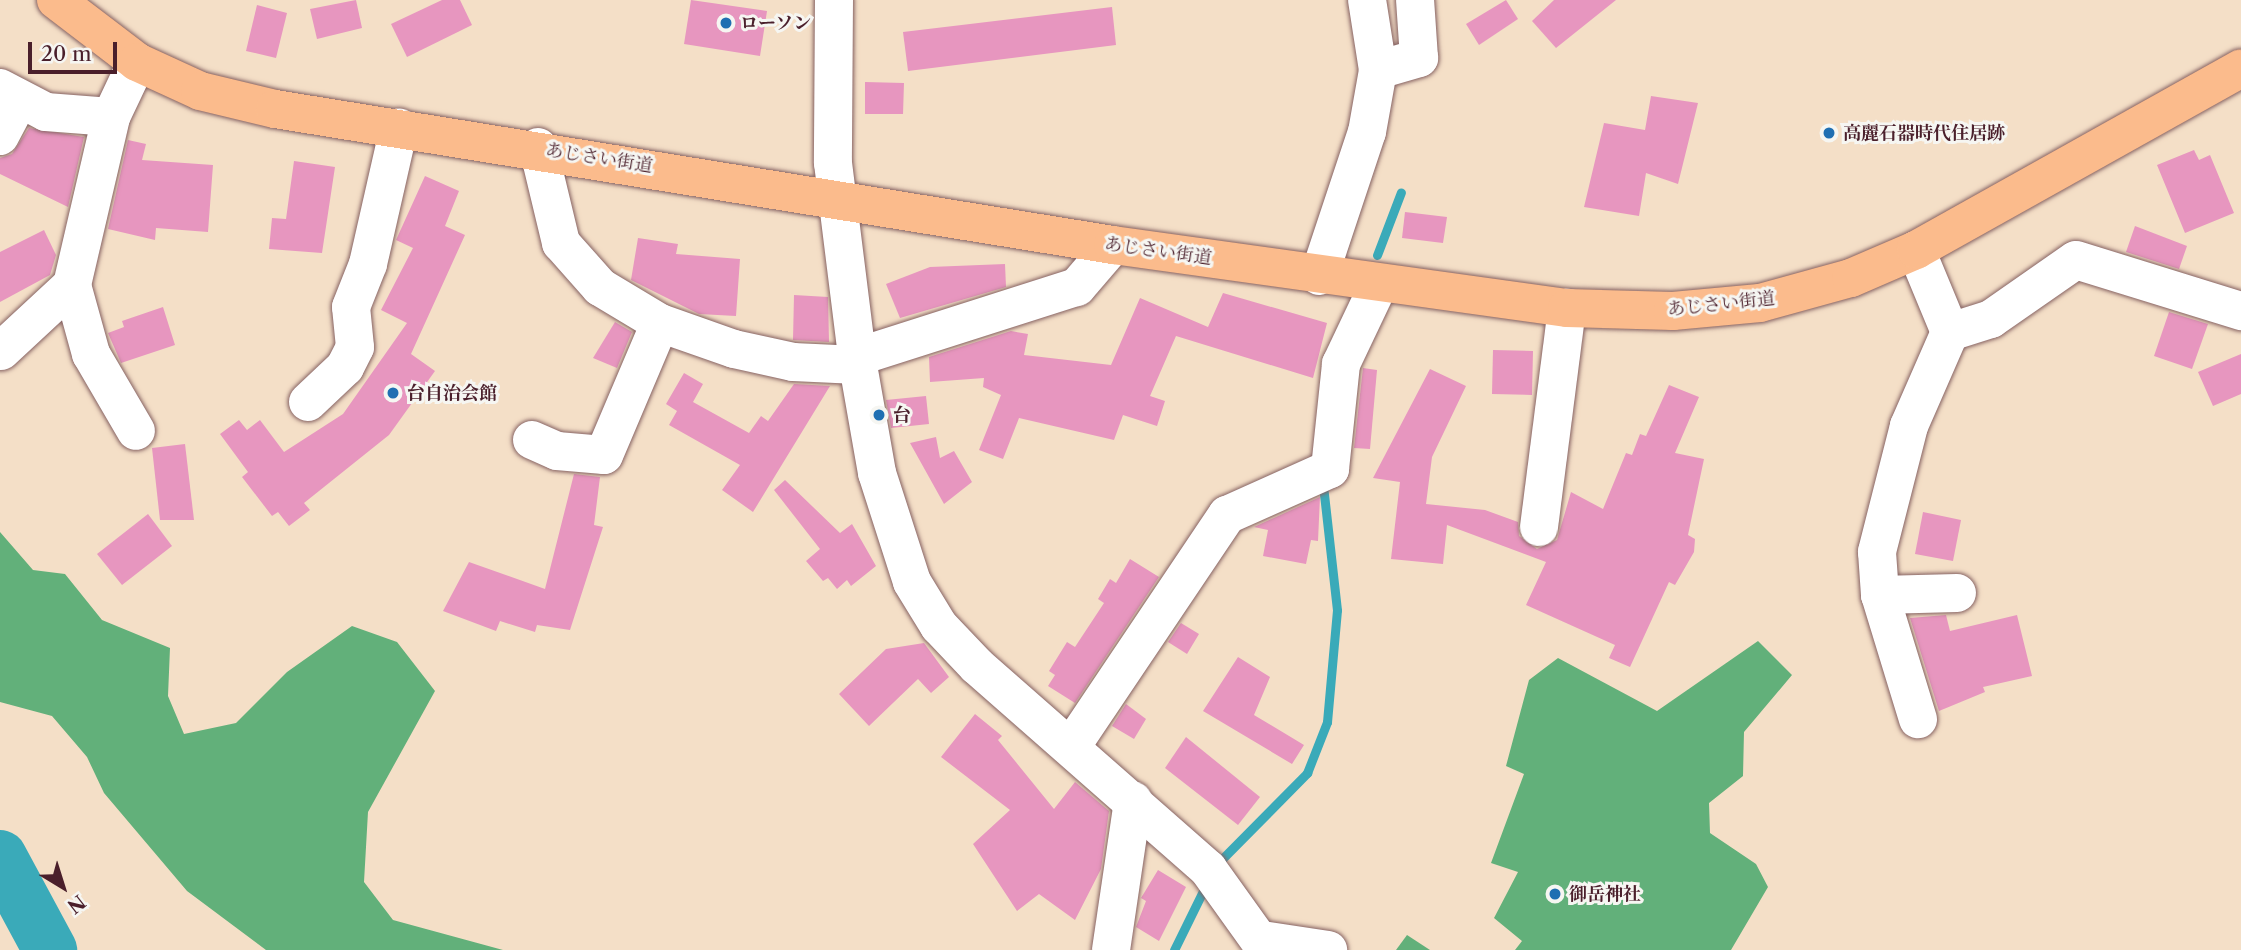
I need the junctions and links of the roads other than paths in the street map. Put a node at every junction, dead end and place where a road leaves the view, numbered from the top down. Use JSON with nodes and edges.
{"nodes":[{"id":1,"x":57,"y":0,"type":"edge"},
{"id":2,"x":834,"y":0,"type":"edge"},
{"id":3,"x":1367,"y":0,"type":"edge"},
{"id":4,"x":1415,"y":0,"type":"edge"},
{"id":5,"x":137,"y":62,"type":"junction"},
{"id":6,"x":2241,"y":68,"type":"edge"},
{"id":7,"x":1378,"y":70,"type":"junction"},
{"id":8,"x":9,"y":94,"type":"edge"},
{"id":9,"x":111,"y":117,"type":"junction"},
{"id":10,"x":399,"y":127,"type":"junction"},
{"id":11,"x":0,"y":136,"type":"edge"},
{"id":12,"x":538,"y":148,"type":"junction"},
{"id":13,"x":835,"y":196,"type":"junction"},
{"id":14,"x":1113,"y":245,"type":"junction"},
{"id":15,"x":1916,"y":250,"type":"junction"},
{"id":16,"x":1319,"y":276,"type":"junction"},
{"id":17,"x":1379,"y":284,"type":"junction"},
{"id":18,"x":72,"y":285,"type":"junction"},
{"id":19,"x":1567,"y":308,"type":"junction"},
{"id":20,"x":2241,"y":311,"type":"edge"},
{"id":21,"x":660,"y":323,"type":"junction"},
{"id":22,"x":1950,"y":332,"type":"junction"},
{"id":23,"x":1,"y":351,"type":"edge"},
{"id":24,"x":857,"y":361,"type":"junction"},
{"id":25,"x":308,"y":402,"type":"dead end"},
{"id":26,"x":136,"y":431,"type":"dead end"},
{"id":27,"x":532,"y":440,"type":"dead end"},
{"id":28,"x":1539,"y":527,"type":"dead end"},
{"id":29,"x":1957,"y":593,"type":"dead end"},
{"id":30,"x":1880,"y":595,"type":"junction"},
{"id":31,"x":1918,"y":719,"type":"dead end"},
{"id":32,"x":1071,"y":747,"type":"junction"},
{"id":33,"x":1133,"y":801,"type":"junction"},
{"id":34,"x":1264,"y":945,"type":"edge"},
{"id":35,"x":1111,"y":950,"type":"edge"},
{"id":36,"x":1328,"y":950,"type":"edge"}],
"edges":[{"from":1,"to":5,"type":"highway","name":"あじさい街道"},
{"from":2,"to":13,"type":"street"},
{"from":3,"to":7,"type":"street"},
{"from":4,"to":7,"type":"street"},
{"from":5,"to":9,"type":"street"},
{"from":5,"to":10,"type":"highway","name":"あじさい街道"},
{"from":6,"to":15,"type":"highway","name":"あじさい街道"},
{"from":7,"to":16,"type":"street"},
{"from":8,"to":9,"type":"street"},
{"from":8,"to":11,"type":"street"},
{"from":9,"to":18,"type":"street"},
{"from":10,"to":12,"type":"highway","name":"あじさい街道"},
{"from":10,"to":25,"type":"street"},
{"from":12,"to":13,"type":"highway","name":"あじさい街道"},
{"from":12,"to":21,"type":"street"},
{"from":13,"to":14,"type":"highway","name":"あじさい街道"},
{"from":13,"to":24,"type":"street"},
{"from":14,"to":16,"type":"highway","name":"あじさい街道"},
{"from":14,"to":24,"type":"street"},
{"from":15,"to":19,"type":"highway","name":"あじさい街道"},
{"from":15,"to":22,"type":"street"},
{"from":16,"to":17,"type":"highway","name":"あじさい街道"},
{"from":17,"to":19,"type":"highway","name":"あじさい街道"},
{"from":17,"to":32,"type":"street"},
{"from":18,"to":23,"type":"street"},
{"from":18,"to":26,"type":"street"},
{"from":19,"to":28,"type":"street"},
{"from":20,"to":22,"type":"street"},
{"from":21,"to":24,"type":"street"},
{"from":21,"to":27,"type":"street"},
{"from":22,"to":30,"type":"street"},
{"from":24,"to":32,"type":"street"},
{"from":29,"to":30,"type":"street"},
{"from":30,"to":31,"type":"street"},
{"from":32,"to":33,"type":"street"},
{"from":33,"to":34,"type":"street"},
{"from":33,"to":35,"type":"street"},
{"from":34,"to":36,"type":"street"}]}
